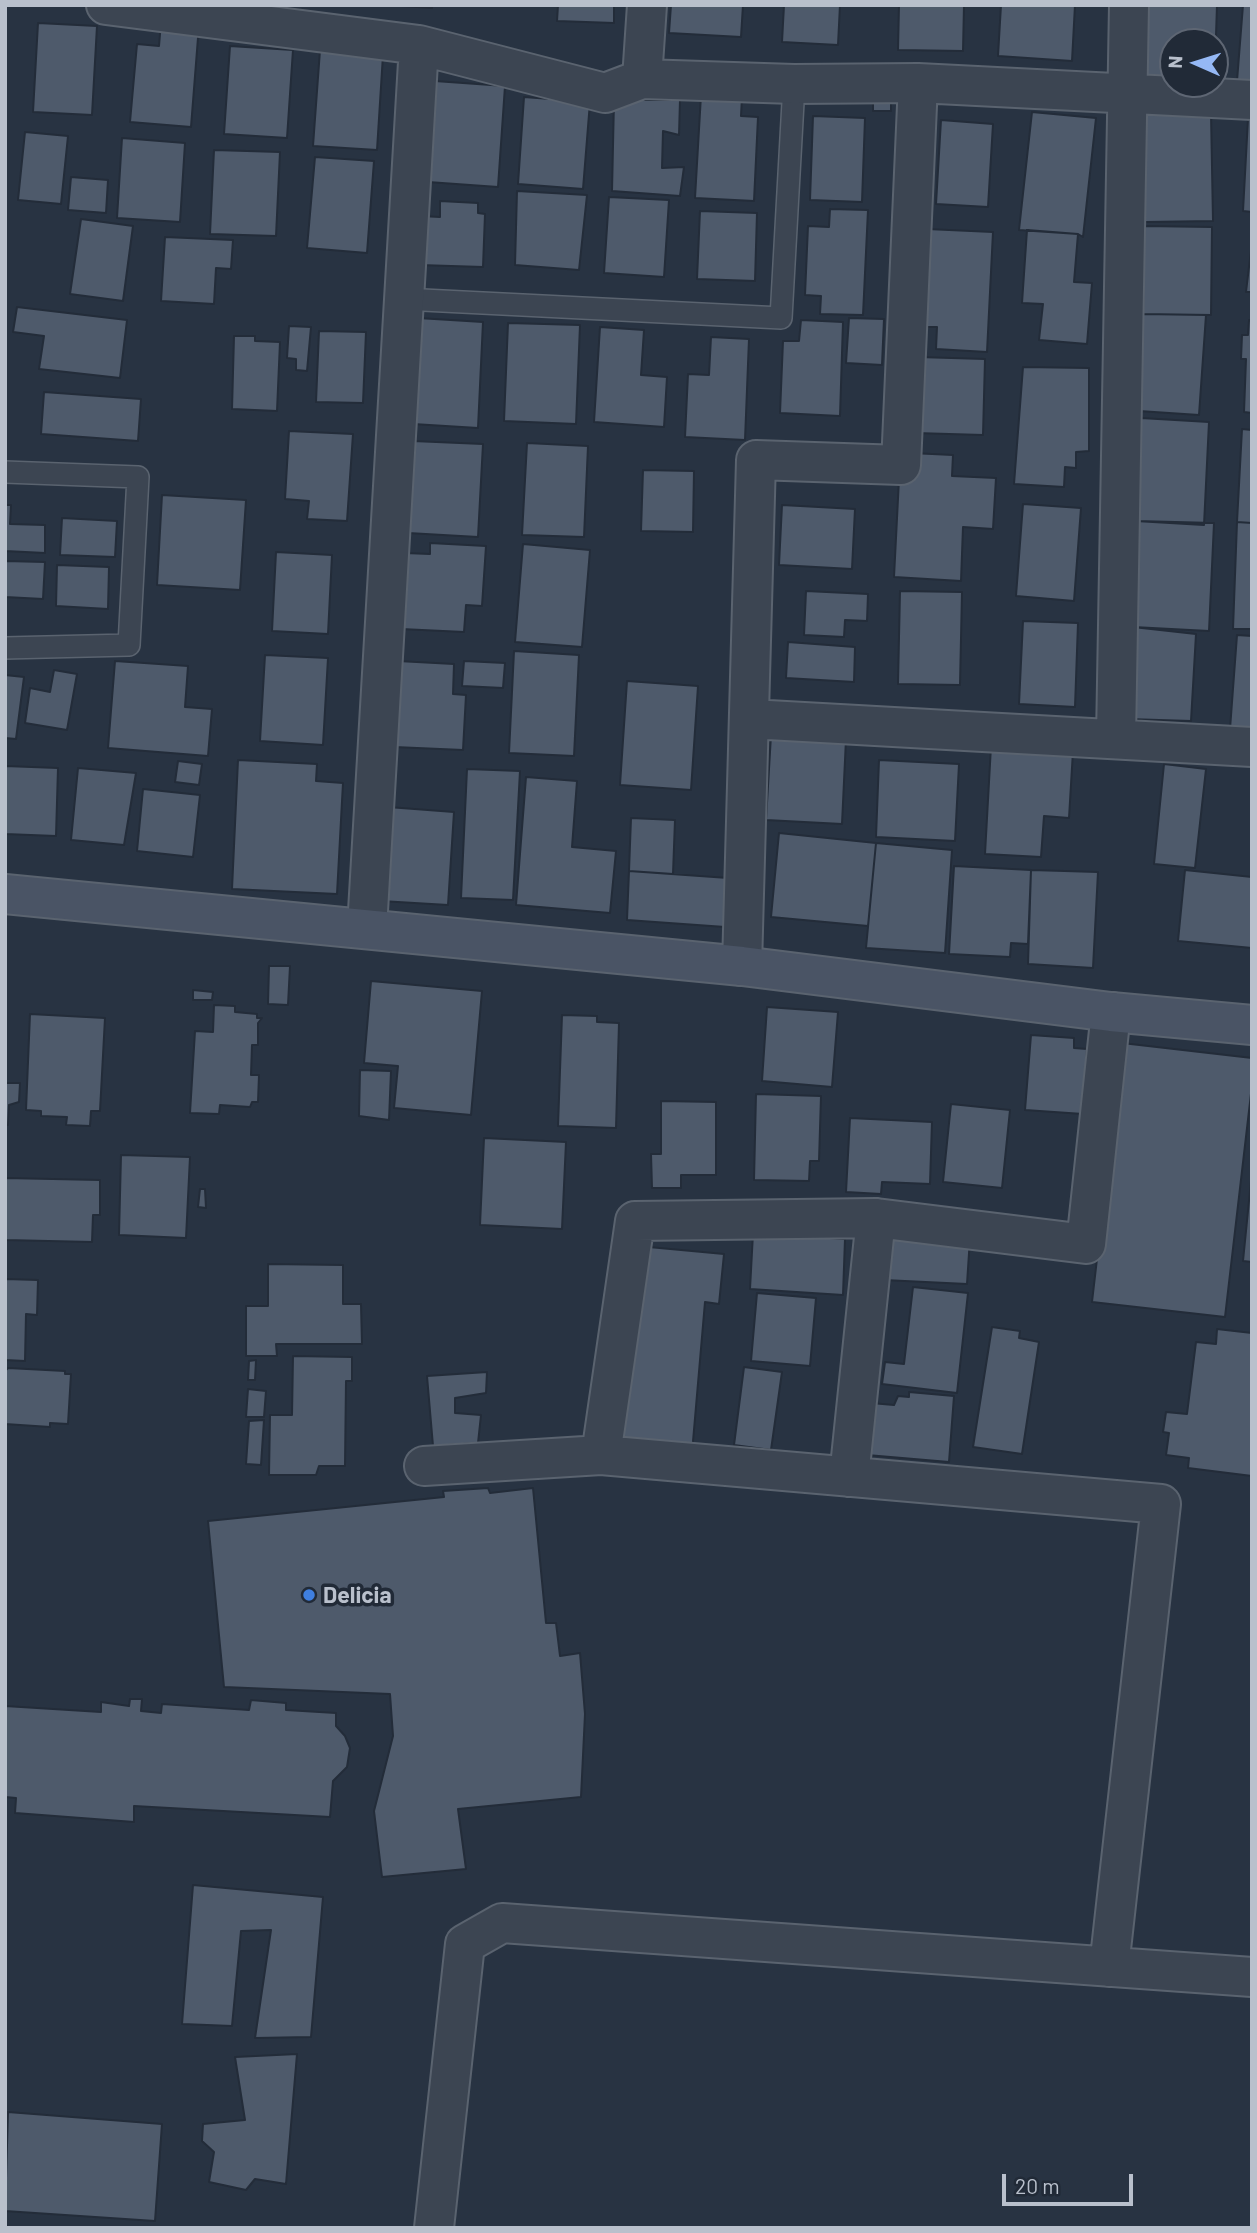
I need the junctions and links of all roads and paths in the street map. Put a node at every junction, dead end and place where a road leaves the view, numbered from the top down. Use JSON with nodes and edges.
{"nodes":[{"id":1,"x":106,"y":5,"type":"edge"},
{"id":2,"x":647,"y":5,"type":"edge"},
{"id":3,"x":1129,"y":5,"type":"edge"},
{"id":4,"x":419,"y":46,"type":"junction"},
{"id":5,"x":642,"y":79,"type":"junction"},
{"id":6,"x":918,"y":83,"type":"junction"},
{"id":7,"x":794,"y":85,"type":"junction"},
{"id":8,"x":1129,"y":94,"type":"junction"},
{"id":9,"x":1252,"y":100,"type":"edge"},
{"id":10,"x":403,"y":299,"type":"junction"},
{"id":11,"x":5,"y":472,"type":"edge"},
{"id":12,"x":5,"y":648,"type":"edge"},
{"id":13,"x":750,"y":719,"type":"junction"},
{"id":14,"x":1116,"y":737,"type":"junction"},
{"id":15,"x":1252,"y":747,"type":"edge"},
{"id":16,"x":5,"y":894,"type":"edge"},
{"id":17,"x":367,"y":928,"type":"junction"},
{"id":18,"x":742,"y":966,"type":"junction"},
{"id":19,"x":1111,"y":1012,"type":"junction"},
{"id":20,"x":1252,"y":1025,"type":"edge"},
{"id":21,"x":876,"y":1218,"type":"junction"},
{"id":22,"x":601,"y":1455,"type":"junction"},
{"id":23,"x":424,"y":1466,"type":"dead end"},
{"id":24,"x":849,"y":1477,"type":"junction"},
{"id":25,"x":1109,"y":1967,"type":"junction"},
{"id":26,"x":1252,"y":1977,"type":"edge"},
{"id":27,"x":434,"y":2228,"type":"edge"}],
"edges":[{"from":1,"to":4,"type":"street"},
{"from":2,"to":5,"type":"street"},
{"from":3,"to":8,"type":"street"},
{"from":4,"to":5,"type":"street"},
{"from":4,"to":10,"type":"street"},
{"from":5,"to":7,"type":"street"},
{"from":6,"to":7,"type":"street"},
{"from":6,"to":8,"type":"street"},
{"from":6,"to":13,"type":"street"},
{"from":7,"to":10,"type":"lane"},
{"from":8,"to":9,"type":"street"},
{"from":8,"to":14,"type":"street"},
{"from":10,"to":17,"type":"street"},
{"from":11,"to":12,"type":"lane"},
{"from":13,"to":14,"type":"street"},
{"from":13,"to":18,"type":"street"},
{"from":14,"to":15,"type":"street"},
{"from":16,"to":17,"type":"street"},
{"from":17,"to":18,"type":"street"},
{"from":18,"to":19,"type":"street"},
{"from":19,"to":20,"type":"street"},
{"from":19,"to":21,"type":"street"},
{"from":21,"to":22,"type":"street"},
{"from":21,"to":24,"type":"street"},
{"from":22,"to":23,"type":"street"},
{"from":22,"to":24,"type":"street"},
{"from":24,"to":25,"type":"street"},
{"from":25,"to":26,"type":"street"},
{"from":25,"to":27,"type":"street"}]}
